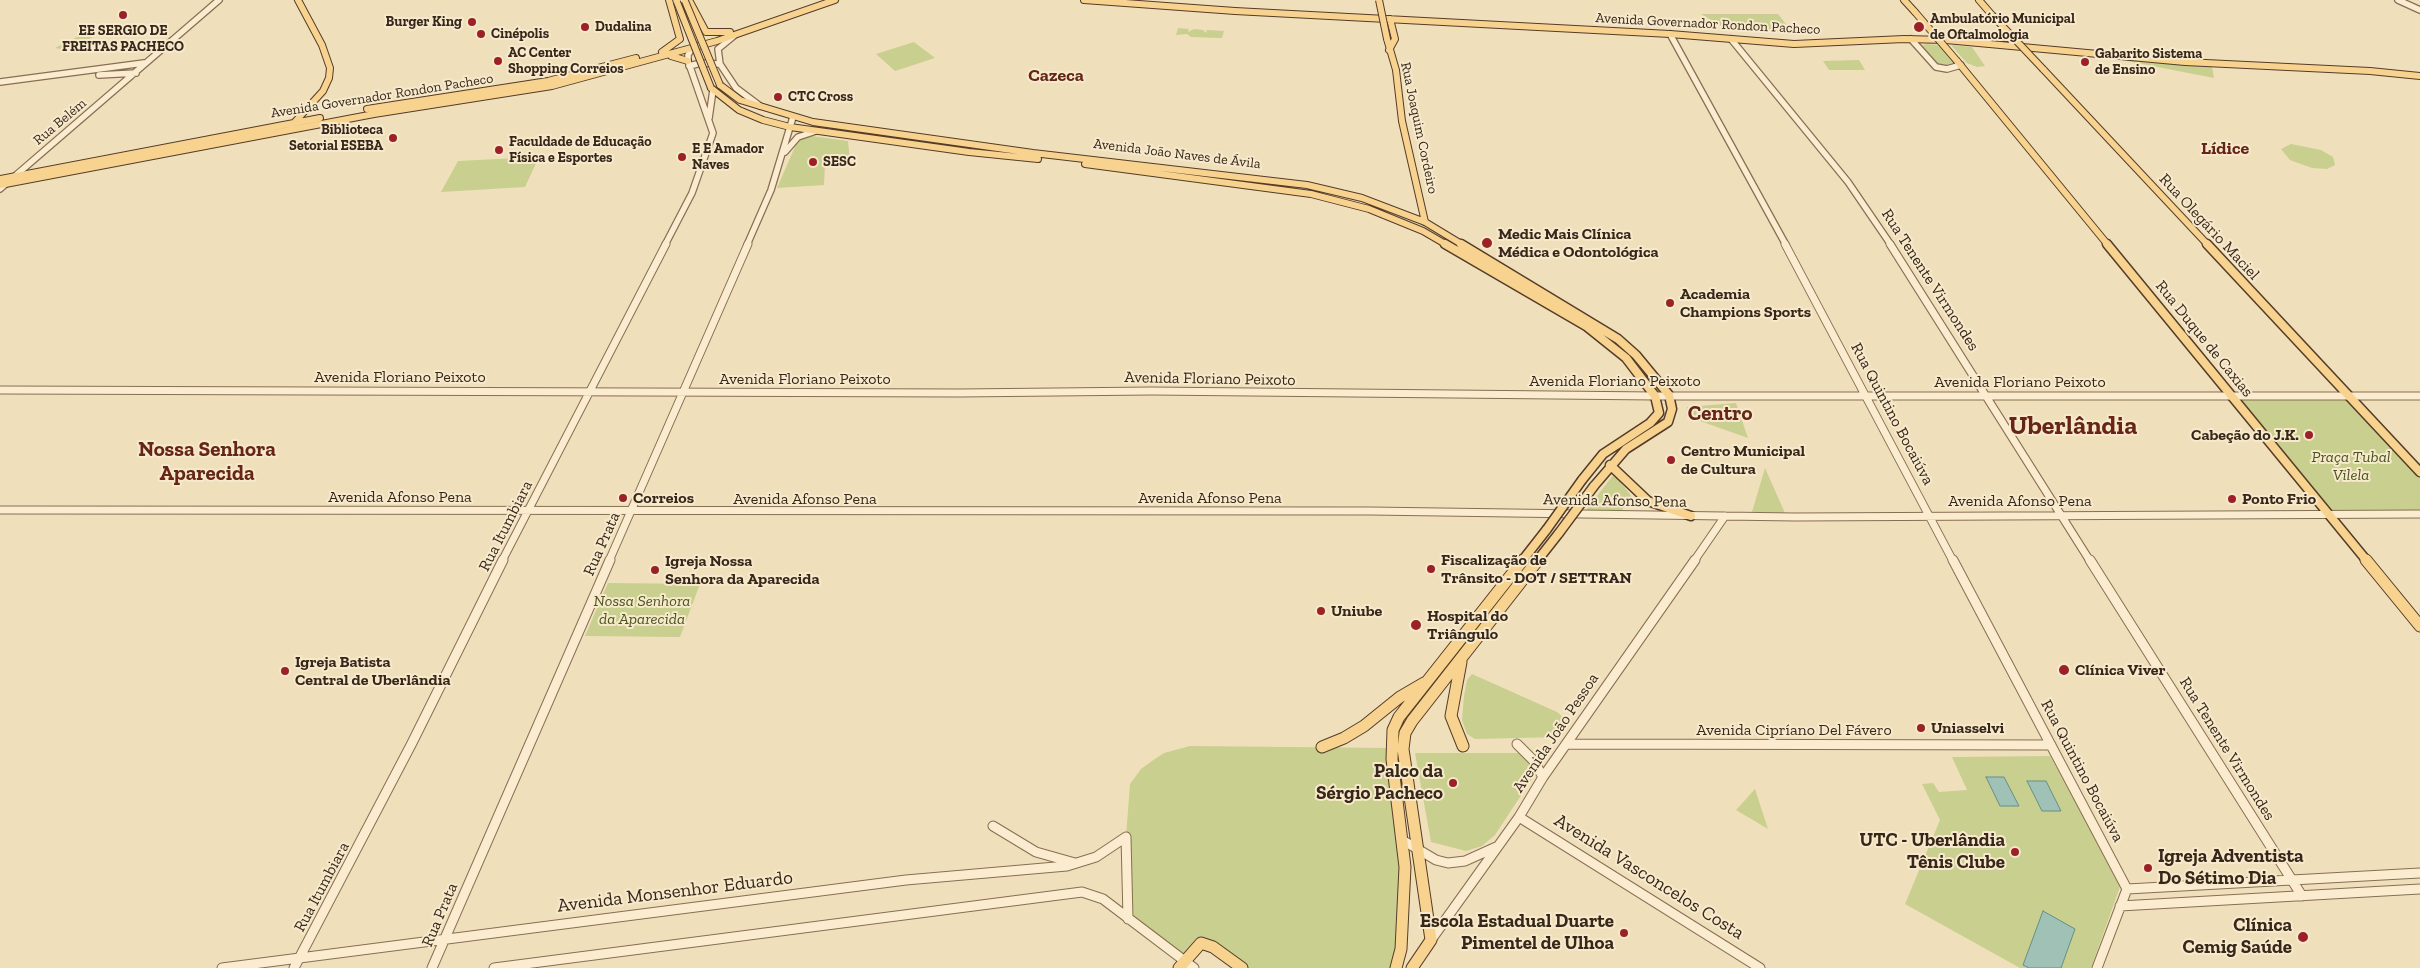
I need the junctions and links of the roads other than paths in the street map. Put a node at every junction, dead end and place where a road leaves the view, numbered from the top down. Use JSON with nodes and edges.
{"nodes":[{"id":1,"x":219,"y":0,"type":"edge"},
{"id":2,"x":298,"y":0,"type":"edge"},
{"id":3,"x":669,"y":0,"type":"edge"},
{"id":4,"x":685,"y":0,"type":"edge"},
{"id":5,"x":689,"y":0,"type":"edge"},
{"id":6,"x":820,"y":0,"type":"edge"},
{"id":7,"x":835,"y":0,"type":"edge"},
{"id":8,"x":1084,"y":0,"type":"edge"},
{"id":9,"x":1155,"y":0,"type":"edge"},
{"id":10,"x":1379,"y":0,"type":"edge"},
{"id":11,"x":1904,"y":0,"type":"edge"},
{"id":12,"x":1979,"y":0,"type":"edge"},
{"id":13,"x":2398,"y":0,"type":"edge"},
{"id":14,"x":2405,"y":0,"type":"edge"},
{"id":15,"x":676,"y":1,"type":"edge"},
{"id":16,"x":2420,"y":9,"type":"edge"},
{"id":17,"x":1390,"y":19,"type":"junction"},
{"id":18,"x":701,"y":24,"type":"junction"},
{"id":19,"x":678,"y":29,"type":"junction"},
{"id":20,"x":706,"y":32,"type":"junction"},
{"id":21,"x":732,"y":33,"type":"junction"},
{"id":22,"x":1670,"y":34,"type":"junction"},
{"id":23,"x":708,"y":38,"type":"junction"},
{"id":24,"x":1387,"y":39,"type":"joint"},
{"id":25,"x":1731,"y":39,"type":"junction"},
{"id":26,"x":1911,"y":39,"type":"junction"},
{"id":27,"x":700,"y":41,"type":"junction"},
{"id":28,"x":692,"y":48,"type":"junction"},
{"id":29,"x":1389,"y":50,"type":"junction"},
{"id":30,"x":680,"y":52,"type":"junction"},
{"id":31,"x":665,"y":54,"type":"junction"},
{"id":32,"x":147,"y":62,"type":"junction"},
{"id":33,"x":689,"y":63,"type":"junction"},
{"id":34,"x":720,"y":64,"type":"junction"},
{"id":35,"x":1961,"y":66,"type":"junction"},
{"id":36,"x":129,"y":67,"type":"junction"},
{"id":37,"x":141,"y":69,"type":"junction"},
{"id":38,"x":2420,"y":72,"type":"edge"},
{"id":39,"x":136,"y":74,"type":"junction"},
{"id":40,"x":2420,"y":76,"type":"edge"},
{"id":41,"x":0,"y":83,"type":"edge"},
{"id":42,"x":712,"y":89,"type":"junction"},
{"id":43,"x":764,"y":108,"type":"junction"},
{"id":44,"x":307,"y":110,"type":"junction"},
{"id":45,"x":324,"y":117,"type":"junction"},
{"id":46,"x":793,"y":117,"type":"junction"},
{"id":47,"x":709,"y":120,"type":"junction"},
{"id":48,"x":294,"y":123,"type":"junction"},
{"id":49,"x":790,"y":126,"type":"junction"},
{"id":50,"x":287,"y":130,"type":"junction"},
{"id":51,"x":874,"y":130,"type":"junction"},
{"id":52,"x":816,"y":131,"type":"junction"},
{"id":53,"x":868,"y":138,"type":"junction"},
{"id":54,"x":781,"y":158,"type":"junction"},
{"id":55,"x":16,"y":176,"type":"junction"},
{"id":56,"x":1,"y":185,"type":"edge"},
{"id":57,"x":1425,"y":222,"type":"junction"},
{"id":58,"x":0,"y":390,"type":"edge"},
{"id":59,"x":590,"y":392,"type":"junction"},
{"id":60,"x":682,"y":392,"type":"junction"},
{"id":61,"x":1864,"y":395,"type":"junction"},
{"id":62,"x":2350,"y":395,"type":"junction"},
{"id":63,"x":1655,"y":396,"type":"junction"},
{"id":64,"x":1669,"y":396,"type":"junction"},
{"id":65,"x":1986,"y":396,"type":"junction"},
{"id":66,"x":2230,"y":396,"type":"junction"},
{"id":67,"x":2420,"y":396,"type":"edge"},
{"id":68,"x":1610,"y":465,"type":"junction"},
{"id":69,"x":2420,"y":472,"type":"edge"},
{"id":70,"x":0,"y":510,"type":"edge"},
{"id":71,"x":530,"y":511,"type":"junction"},
{"id":72,"x":631,"y":512,"type":"junction"},
{"id":73,"x":2060,"y":514,"type":"junction"},
{"id":74,"x":2420,"y":514,"type":"edge"},
{"id":75,"x":1928,"y":515,"type":"junction"},
{"id":76,"x":2329,"y":515,"type":"junction"},
{"id":77,"x":1691,"y":516,"type":"junction"},
{"id":78,"x":1725,"y":516,"type":"junction"},
{"id":79,"x":2420,"y":626,"type":"edge"},
{"id":80,"x":1462,"y":659,"type":"junction"},
{"id":81,"x":1427,"y":682,"type":"junction"},
{"id":82,"x":1517,"y":744,"type":"dead end"},
{"id":83,"x":1568,"y":744,"type":"junction"},
{"id":84,"x":2051,"y":745,"type":"junction"},
{"id":85,"x":1463,"y":746,"type":"dead end"},
{"id":86,"x":1322,"y":747,"type":"dead end"},
{"id":87,"x":1543,"y":777,"type":"junction"},
{"id":88,"x":1519,"y":817,"type":"junction"},
{"id":89,"x":993,"y":826,"type":"dead end"},
{"id":90,"x":1404,"y":841,"type":"junction"},
{"id":91,"x":1498,"y":846,"type":"junction"},
{"id":92,"x":1419,"y":850,"type":"junction"},
{"id":93,"x":1080,"y":864,"type":"junction"},
{"id":94,"x":1406,"y":867,"type":"junction"},
{"id":95,"x":1420,"y":868,"type":"junction"},
{"id":96,"x":2420,"y":873,"type":"edge"},
{"id":97,"x":2292,"y":881,"type":"junction"},
{"id":98,"x":2222,"y":884,"type":"junction"},
{"id":99,"x":2127,"y":888,"type":"junction"},
{"id":100,"x":2420,"y":889,"type":"edge"},
{"id":101,"x":2302,"y":896,"type":"junction"},
{"id":102,"x":2231,"y":900,"type":"junction"},
{"id":103,"x":2120,"y":906,"type":"junction"},
{"id":104,"x":1128,"y":919,"type":"junction"},
{"id":105,"x":1431,"y":940,"type":"junction"},
{"id":106,"x":443,"y":941,"type":"junction"},
{"id":107,"x":300,"y":958,"type":"junction"},
{"id":108,"x":1186,"y":966,"type":"edge"},
{"id":109,"x":222,"y":968,"type":"edge"},
{"id":110,"x":294,"y":968,"type":"edge"},
{"id":111,"x":432,"y":968,"type":"edge"},
{"id":112,"x":494,"y":968,"type":"edge"},
{"id":113,"x":1242,"y":968,"type":"edge"},
{"id":114,"x":1396,"y":968,"type":"edge"},
{"id":115,"x":1412,"y":968,"type":"edge"},
{"id":116,"x":1760,"y":968,"type":"edge"},
{"id":117,"x":2098,"y":968,"type":"edge"}],
"edges":[{"from":1,"to":32,"type":"street","name":"Rua Belém"},
{"from":2,"to":44,"type":"main road"},
{"from":3,"to":19,"type":"main road"},
{"from":4,"to":43,"type":"main road","name":"Avenida João Naves de Ávila","bridge":true},
{"from":5,"to":18,"type":"main road"},
{"from":6,"to":21,"type":"main road","name":"Avenida Governador Rondon Pacheco"},
{"from":7,"to":21,"type":"main road","name":"Avenida Governador Rondon Pacheco"},
{"from":8,"to":17,"type":"main road","name":"Avenida Governador Rondon Pacheco"},
{"from":9,"to":38,"type":"main road","name":"Avenida Governador Rondon Pacheco"},
{"from":10,"to":24,"type":"main road","bridge":true},
{"from":11,"to":35,"type":"main road","name":"Rua Duque de Caxias","bridge":true},
{"from":12,"to":62,"type":"main road","name":"Rua Olegário Maciel","bridge":true},
{"from":13,"to":16,"type":"street"},
{"from":14,"to":16,"type":"street"},
{"from":15,"to":42,"type":"main road","bridge":true},
{"from":17,"to":22,"type":"main road","name":"Avenida Governador Rondon Pacheco"},
{"from":17,"to":29,"type":"main road"},
{"from":18,"to":19,"type":"main road"},
{"from":18,"to":20,"type":"main road"},
{"from":19,"to":31,"type":"main road"},
{"from":20,"to":21,"type":"main road"},
{"from":20,"to":27,"type":"main road"},
{"from":21,"to":23,"type":"main road","name":"Avenida Governador Rondon Pacheco"},
{"from":21,"to":28,"type":"main road","name":"Avenida Governador Rondon Pacheco"},
{"from":21,"to":34,"type":"street","name":"Avenida Governador Rondon Pacheco"},
{"from":22,"to":25,"type":"main road","name":"Avenida Governador Rondon Pacheco"},
{"from":22,"to":61,"type":"street","name":"Rua Quintino Bocaiúva"},
{"from":23,"to":27,"type":"main road","name":"Avenida Governador Rondon Pacheco"},
{"from":23,"to":28,"type":"main road"},
{"from":24,"to":29,"type":"main road","name":"Rua Joaquim Cordeiro"},
{"from":25,"to":26,"type":"main road","name":"Avenida Governador Rondon Pacheco"},
{"from":25,"to":65,"type":"street","name":"Rua Tenente Virmondes"},
{"from":26,"to":35,"type":"street"},
{"from":26,"to":40,"type":"main road","name":"Avenida Governador Rondon Pacheco"},
{"from":27,"to":30,"type":"main road"},
{"from":27,"to":31,"type":"main road","name":"Avenida Governador Rondon Pacheco"},
{"from":28,"to":30,"type":"main road","name":"Avenida Governador Rondon Pacheco"},
{"from":28,"to":33,"type":"street"},
{"from":29,"to":57,"type":"main road","name":"Rua Joaquim Cordeiro"},
{"from":30,"to":31,"type":"main road","name":"Avenida Governador Rondon Pacheco"},
{"from":31,"to":33,"type":"main road"},
{"from":31,"to":45,"type":"main road","name":"Avenida Governador Rondon Pacheco"},
{"from":31,"to":50,"type":"main road","name":"Avenida Governador Rondon Pacheco"},
{"from":32,"to":36,"type":"street"},
{"from":32,"to":37,"type":"street","name":"Rua Belém"},
{"from":33,"to":34,"type":"street"},
{"from":33,"to":47,"type":"street"},
{"from":34,"to":43,"type":"street"},
{"from":35,"to":66,"type":"main road","name":"Rua Duque de Caxias"},
{"from":36,"to":37,"type":"street"},
{"from":36,"to":41,"type":"street"},
{"from":37,"to":39,"type":"street","name":"Rua Belém"},
{"from":39,"to":41,"type":"street"},
{"from":39,"to":55,"type":"street","name":"Rua Belém"},
{"from":42,"to":47,"type":"street","name":"Rua Itumbiara"},
{"from":42,"to":49,"type":"main road","name":"Avenida João Naves de Ávila"},
{"from":43,"to":46,"type":"main road","name":"Avenida João Naves de Ávila"},
{"from":44,"to":45,"type":"main road"},
{"from":44,"to":48,"type":"main road"},
{"from":45,"to":48,"type":"main road","name":"Avenida Governador Rondon Pacheco"},
{"from":46,"to":49,"type":"street","name":"Rua Prata"},
{"from":46,"to":51,"type":"main road","name":"Avenida João Naves de Ávila"},
{"from":47,"to":59,"type":"street","name":"Rua Itumbiara"},
{"from":48,"to":50,"type":"main road"},
{"from":48,"to":55,"type":"main road","name":"Avenida Governador Rondon Pacheco"},
{"from":49,"to":52,"type":"main road","name":"Avenida João Naves de Ávila"},
{"from":49,"to":54,"type":"street","name":"Rua Prata"},
{"from":50,"to":56,"type":"main road","name":"Avenida Governador Rondon Pacheco"},
{"from":51,"to":53,"type":"main road"},
{"from":51,"to":57,"type":"main road","name":"Avenida João Naves de Ávila"},
{"from":52,"to":53,"type":"main road","name":"Avenida João Naves de Ávila"},
{"from":52,"to":54,"type":"street","name":"Rua Prata"},
{"from":53,"to":63,"type":"main road","name":"Avenida João Naves de Ávila"},
{"from":54,"to":60,"type":"street","name":"Rua Prata"},
{"from":55,"to":56,"type":"main road","name":"Avenida Governador Rondon Pacheco"},
{"from":57,"to":64,"type":"main road","name":"Avenida João Naves de Ávila"},
{"from":58,"to":59,"type":"street","name":"Avenida Floriano Peixoto"},
{"from":59,"to":60,"type":"street","name":"Avenida Floriano Peixoto"},
{"from":59,"to":71,"type":"street","name":"Rua Itumbiara"},
{"from":60,"to":63,"type":"street","name":"Avenida Floriano Peixoto"},
{"from":60,"to":72,"type":"street","name":"Rua Prata"},
{"from":61,"to":64,"type":"street","name":"Avenida Floriano Peixoto"},
{"from":61,"to":65,"type":"street","name":"Avenida Floriano Peixoto"},
{"from":61,"to":75,"type":"street","name":"Rua Quintino Bocaiúva"},
{"from":62,"to":66,"type":"street","name":"Avenida Floriano Peixoto"},
{"from":62,"to":67,"type":"street","name":"Avenida Floriano Peixoto"},
{"from":62,"to":69,"type":"main road","name":"Rua Olegário Maciel"},
{"from":63,"to":64,"type":"street","name":"Avenida Floriano Peixoto"},
{"from":63,"to":81,"type":"main road","bridge":true},
{"from":64,"to":68,"type":"main road"},
{"from":65,"to":66,"type":"street","name":"Avenida Floriano Peixoto"},
{"from":65,"to":73,"type":"street","name":"Rua Tenente Virmondes"},
{"from":66,"to":76,"type":"main road","name":"Rua Duque de Caxias"},
{"from":68,"to":77,"type":"main road"},
{"from":68,"to":80,"type":"main road","bridge":true},
{"from":70,"to":71,"type":"street","name":"Avenida Afonso Pena"},
{"from":71,"to":72,"type":"street","name":"Avenida Afonso Pena"},
{"from":71,"to":107,"type":"street","name":"Rua Itumbiara"},
{"from":72,"to":77,"type":"street","name":"Avenida Afonso Pena"},
{"from":72,"to":106,"type":"street","name":"Rua Prata"},
{"from":73,"to":75,"type":"street","name":"Avenida Afonso Pena"},
{"from":73,"to":76,"type":"street","name":"Avenida Afonso Pena"},
{"from":73,"to":97,"type":"street","name":"Rua Tenente Virmondes"},
{"from":74,"to":76,"type":"street","name":"Avenida Afonso Pena"},
{"from":75,"to":78,"type":"street","name":"Avenida Afonso Pena"},
{"from":75,"to":84,"type":"street","name":"Rua Quintino Bocaiúva"},
{"from":76,"to":79,"type":"main road","name":"Rua Duque de Caxias"},
{"from":77,"to":78,"type":"street","name":"Avenida Afonso Pena"},
{"from":78,"to":83,"type":"street","name":"Avenida João Pessoa"},
{"from":80,"to":85,"type":"main road"},
{"from":80,"to":92,"type":"main road"},
{"from":81,"to":86,"type":"main road"},
{"from":81,"to":90,"type":"main road"},
{"from":82,"to":87,"type":"street"},
{"from":83,"to":84,"type":"street","name":"Avenida Cipríano Del Fávero"},
{"from":83,"to":87,"type":"street","name":"Avenida João Pessoa"},
{"from":84,"to":99,"type":"street","name":"Rua Quintino Bocaiúva"},
{"from":87,"to":88,"type":"street","name":"Avenida João Pessoa"},
{"from":88,"to":91,"type":"street","name":"Avenida João Pessoa"},
{"from":88,"to":116,"type":"street","name":"Avenida Vasconcelos Costa"},
{"from":89,"to":93,"type":"street"},
{"from":90,"to":92,"type":"street"},
{"from":90,"to":94,"type":"main road"},
{"from":91,"to":92,"type":"street"},
{"from":91,"to":105,"type":"street","name":"Avenida João Pessoa"},
{"from":92,"to":95,"type":"main road"},
{"from":93,"to":104,"type":"street","name":"Avenida Monsenhor Eduardo"},
{"from":93,"to":106,"type":"street","name":"Avenida Monsenhor Eduardo"},
{"from":94,"to":95,"type":"main road"},
{"from":94,"to":114,"type":"main road"},
{"from":95,"to":105,"type":"main road"},
{"from":96,"to":97,"type":"street"},
{"from":97,"to":98,"type":"street"},
{"from":97,"to":101,"type":"street","name":"Rua Tenente Virmondes"},
{"from":98,"to":99,"type":"street"},
{"from":98,"to":102,"type":"street"},
{"from":99,"to":103,"type":"street"},
{"from":100,"to":101,"type":"street"},
{"from":101,"to":102,"type":"street"},
{"from":102,"to":103,"type":"street"},
{"from":103,"to":117,"type":"street"},
{"from":104,"to":108,"type":"street"},
{"from":104,"to":112,"type":"street"},
{"from":105,"to":115,"type":"main road","name":"Avenida João Pessoa"},
{"from":106,"to":107,"type":"street","name":"Avenida Monsenhor Eduardo"},
{"from":106,"to":111,"type":"street","name":"Rua Prata"},
{"from":107,"to":109,"type":"street","name":"Avenida Monsenhor Eduardo"},
{"from":107,"to":110,"type":"street","name":"Rua Itumbiara"},
{"from":108,"to":113,"type":"main road"}]}
